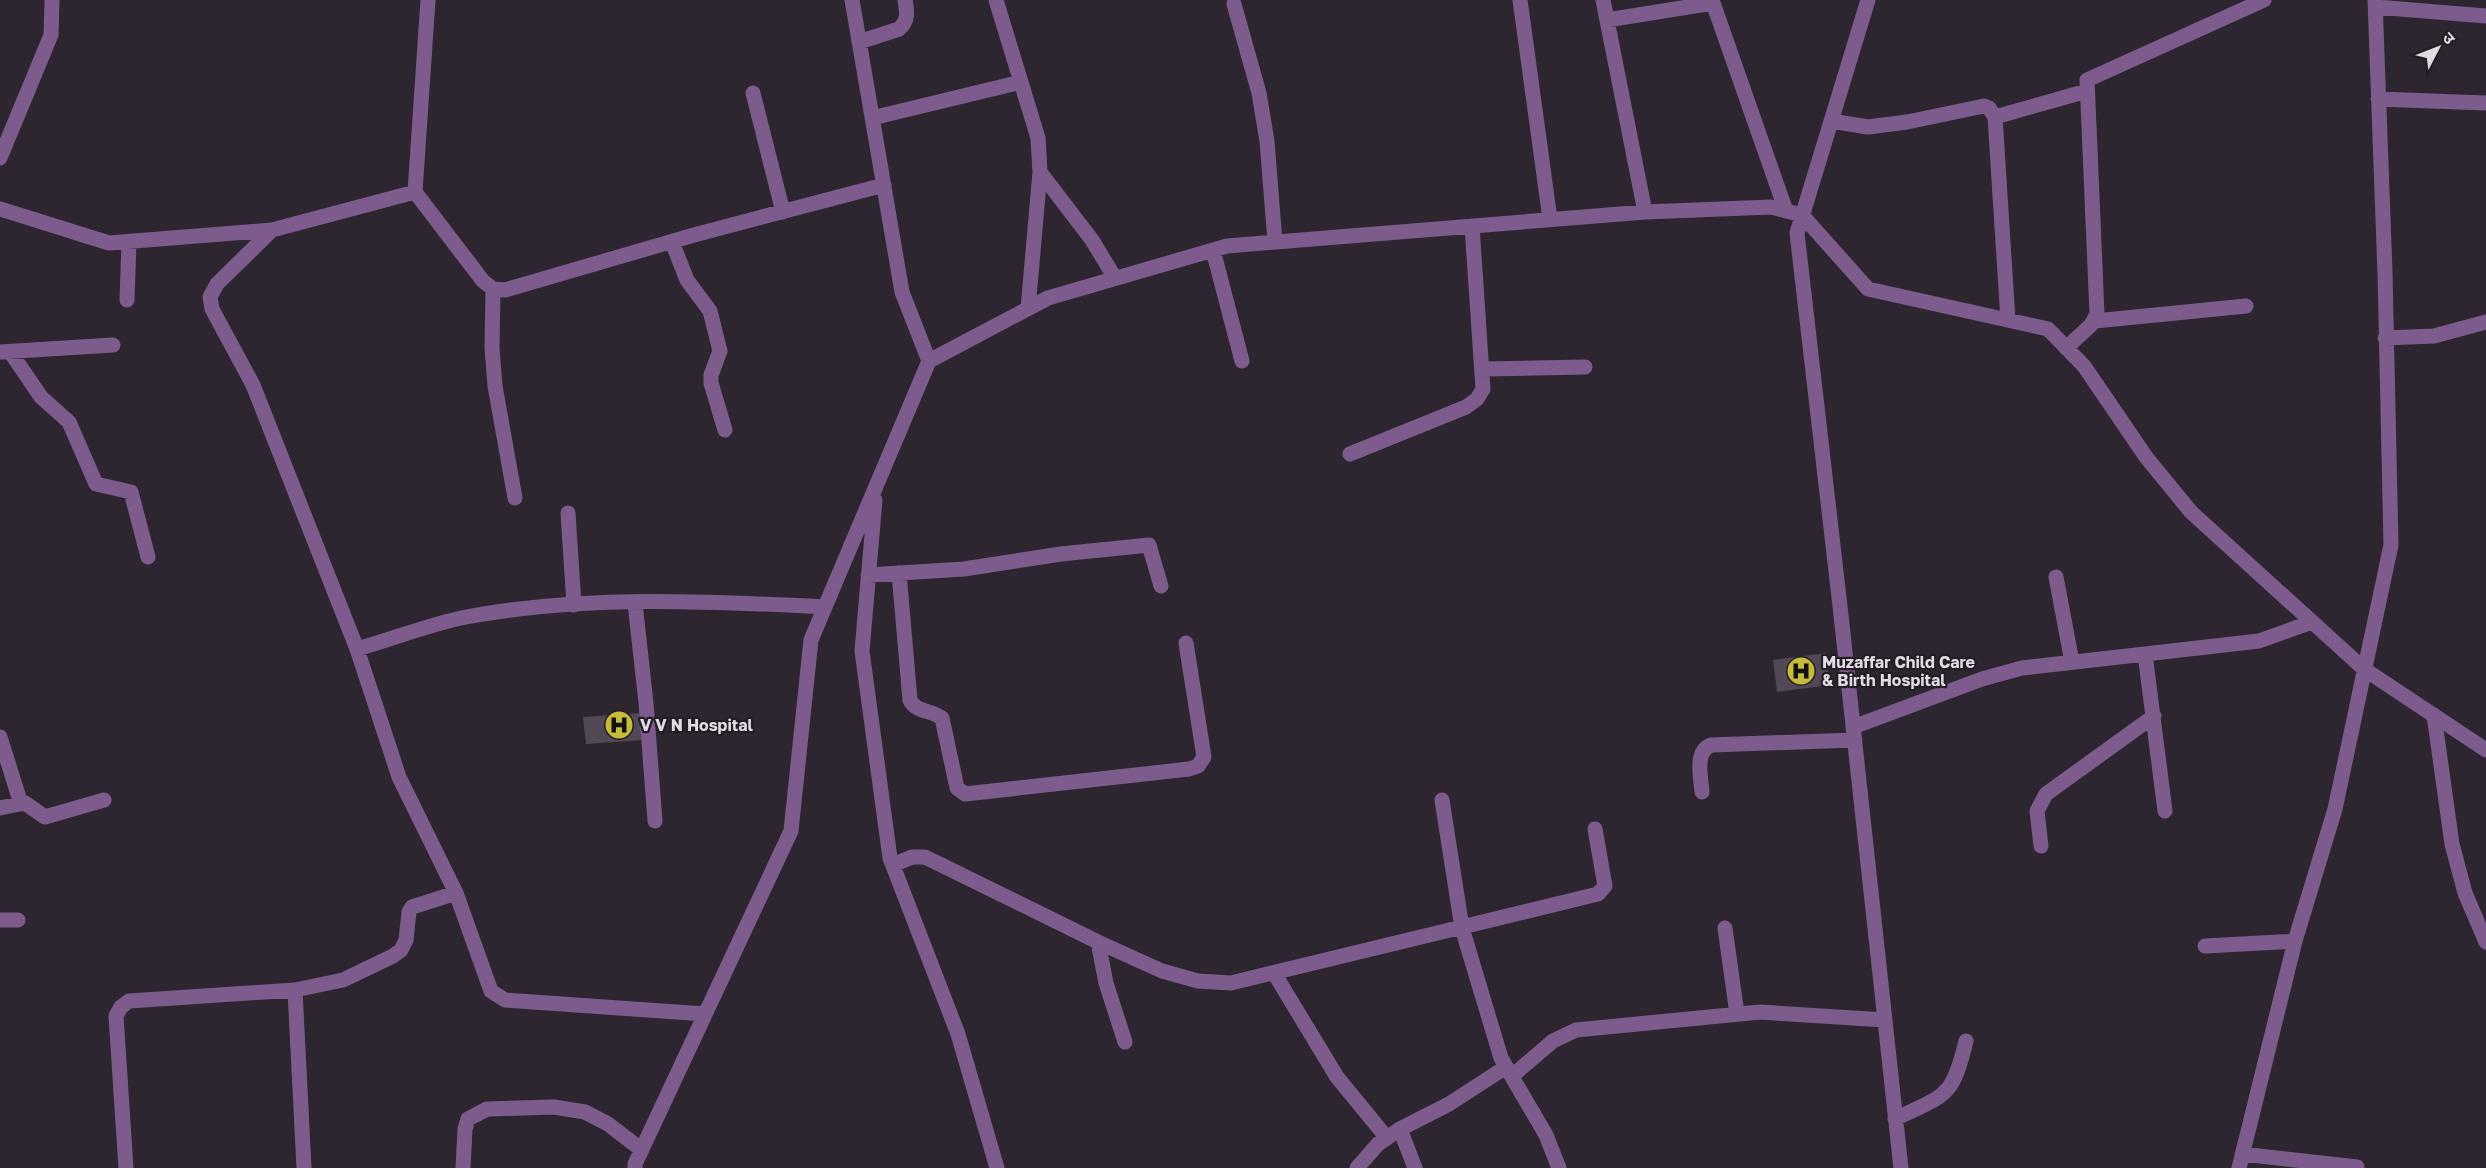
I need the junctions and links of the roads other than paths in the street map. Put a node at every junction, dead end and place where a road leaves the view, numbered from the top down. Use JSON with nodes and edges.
{"nodes":[{"id":1,"x":52,"y":0,"type":"edge"},
{"id":2,"x":428,"y":0,"type":"edge"},
{"id":3,"x":852,"y":0,"type":"edge"},
{"id":4,"x":905,"y":0,"type":"edge"},
{"id":5,"x":996,"y":0,"type":"edge"},
{"id":6,"x":1520,"y":0,"type":"edge"},
{"id":7,"x":1603,"y":0,"type":"edge"},
{"id":8,"x":1868,"y":0,"type":"edge"},
{"id":9,"x":2264,"y":0,"type":"edge"},
{"id":10,"x":1713,"y":2,"type":"edge"},
{"id":11,"x":2376,"y":3,"type":"edge"},
{"id":12,"x":1234,"y":4,"type":"dead end"},
{"id":13,"x":2486,"y":16,"type":"edge"},
{"id":14,"x":1607,"y":20,"type":"junction"},
{"id":15,"x":859,"y":42,"type":"junction"},
{"id":16,"x":1021,"y":82,"type":"junction"},
{"id":17,"x":2087,"y":91,"type":"junction"},
{"id":18,"x":753,"y":93,"type":"dead end"},
{"id":19,"x":2378,"y":99,"type":"junction"},
{"id":20,"x":2486,"y":103,"type":"edge"},
{"id":21,"x":1995,"y":117,"type":"junction"},
{"id":22,"x":872,"y":118,"type":"junction"},
{"id":23,"x":1831,"y":121,"type":"junction"},
{"id":24,"x":0,"y":158,"type":"edge"},
{"id":25,"x":1040,"y":172,"type":"junction"},
{"id":26,"x":884,"y":185,"type":"junction"},
{"id":27,"x":415,"y":192,"type":"junction"},
{"id":28,"x":0,"y":209,"type":"edge"},
{"id":29,"x":1786,"y":211,"type":"junction"},
{"id":30,"x":783,"y":212,"type":"junction"},
{"id":31,"x":1645,"y":212,"type":"junction"},
{"id":32,"x":1802,"y":215,"type":"junction"},
{"id":33,"x":1550,"y":219,"type":"junction"},
{"id":34,"x":1472,"y":226,"type":"junction"},
{"id":35,"x":272,"y":230,"type":"junction"},
{"id":36,"x":129,"y":242,"type":"junction"},
{"id":37,"x":672,"y":242,"type":"junction"},
{"id":38,"x":1275,"y":242,"type":"junction"},
{"id":39,"x":1212,"y":250,"type":"junction"},
{"id":40,"x":1115,"y":278,"type":"junction"},
{"id":41,"x":493,"y":289,"type":"junction"},
{"id":42,"x":127,"y":300,"type":"dead end"},
{"id":43,"x":2246,"y":306,"type":"dead end"},
{"id":44,"x":1028,"y":309,"type":"junction"},
{"id":45,"x":2008,"y":320,"type":"junction"},
{"id":46,"x":2095,"y":321,"type":"junction"},
{"id":47,"x":2486,"y":322,"type":"edge"},
{"id":48,"x":2385,"y":338,"type":"junction"},
{"id":49,"x":113,"y":345,"type":"dead end"},
{"id":50,"x":2066,"y":348,"type":"junction"},
{"id":51,"x":5,"y":353,"type":"edge"},
{"id":52,"x":929,"y":361,"type":"junction"},
{"id":53,"x":1242,"y":361,"type":"dead end"},
{"id":54,"x":1585,"y":367,"type":"dead end"},
{"id":55,"x":1482,"y":369,"type":"junction"},
{"id":56,"x":724,"y":430,"type":"dead end"},
{"id":57,"x":1350,"y":454,"type":"dead end"},
{"id":58,"x":877,"y":485,"type":"junction"},
{"id":59,"x":515,"y":498,"type":"dead end"},
{"id":60,"x":568,"y":513,"type":"dead end"},
{"id":61,"x":148,"y":557,"type":"dead end"},
{"id":62,"x":898,"y":573,"type":"junction"},
{"id":63,"x":868,"y":575,"type":"junction"},
{"id":64,"x":2056,"y":577,"type":"dead end"},
{"id":65,"x":1161,"y":585,"type":"dead end"},
{"id":66,"x":635,"y":603,"type":"junction"},
{"id":67,"x":574,"y":605,"type":"junction"},
{"id":68,"x":825,"y":607,"type":"junction"},
{"id":69,"x":2312,"y":622,"type":"junction"},
{"id":70,"x":1186,"y":643,"type":"dead end"},
{"id":71,"x":357,"y":649,"type":"junction"},
{"id":72,"x":2145,"y":654,"type":"junction"},
{"id":73,"x":2072,"y":662,"type":"junction"},
{"id":74,"x":2364,"y":669,"type":"junction"},
{"id":75,"x":2434,"y":715,"type":"junction"},
{"id":76,"x":2154,"y":716,"type":"junction"},
{"id":77,"x":1854,"y":734,"type":"junction"},
{"id":78,"x":0,"y":737,"type":"edge"},
{"id":79,"x":2486,"y":750,"type":"edge"},
{"id":80,"x":1702,"y":792,"type":"dead end"},
{"id":81,"x":104,"y":800,"type":"dead end"},
{"id":82,"x":1442,"y":800,"type":"dead end"},
{"id":83,"x":21,"y":804,"type":"junction"},
{"id":84,"x":0,"y":808,"type":"edge"},
{"id":85,"x":2165,"y":811,"type":"dead end"},
{"id":86,"x":655,"y":820,"type":"dead end"},
{"id":87,"x":1595,"y":829,"type":"dead end"},
{"id":88,"x":2041,"y":846,"type":"dead end"},
{"id":89,"x":893,"y":865,"type":"junction"},
{"id":90,"x":456,"y":893,"type":"junction"},
{"id":91,"x":0,"y":920,"type":"edge"},
{"id":92,"x":18,"y":920,"type":"dead end"},
{"id":93,"x":1462,"y":928,"type":"junction"},
{"id":94,"x":1725,"y":928,"type":"dead end"},
{"id":95,"x":2295,"y":941,"type":"junction"},
{"id":96,"x":1098,"y":942,"type":"junction"},
{"id":97,"x":2486,"y":942,"type":"edge"},
{"id":98,"x":2205,"y":946,"type":"dead end"},
{"id":99,"x":1274,"y":973,"type":"junction"},
{"id":100,"x":295,"y":990,"type":"junction"},
{"id":101,"x":705,"y":1014,"type":"junction"},
{"id":102,"x":1737,"y":1014,"type":"junction"},
{"id":103,"x":1885,"y":1020,"type":"junction"},
{"id":104,"x":1966,"y":1041,"type":"dead end"},
{"id":105,"x":1125,"y":1042,"type":"dead end"},
{"id":106,"x":1509,"y":1071,"type":"junction"},
{"id":107,"x":1895,"y":1119,"type":"junction"},
{"id":108,"x":1400,"y":1128,"type":"junction"},
{"id":109,"x":1387,"y":1138,"type":"junction"},
{"id":110,"x":642,"y":1150,"type":"junction"},
{"id":111,"x":2241,"y":1161,"type":"edge"},
{"id":112,"x":2357,"y":1167,"type":"edge"},
{"id":113,"x":126,"y":1168,"type":"edge"},
{"id":114,"x":304,"y":1168,"type":"edge"},
{"id":115,"x":463,"y":1168,"type":"edge"},
{"id":116,"x":635,"y":1168,"type":"edge"},
{"id":117,"x":997,"y":1168,"type":"edge"},
{"id":118,"x":1358,"y":1168,"type":"edge"},
{"id":119,"x":1415,"y":1168,"type":"edge"},
{"id":120,"x":1559,"y":1168,"type":"edge"},
{"id":121,"x":1901,"y":1168,"type":"edge"}],
"edges":[{"from":1,"to":24,"type":"street"},
{"from":2,"to":27,"type":"street"},
{"from":3,"to":15,"type":"street"},
{"from":4,"to":15,"type":"street"},
{"from":5,"to":16,"type":"street"},
{"from":6,"to":33,"type":"street"},
{"from":7,"to":14,"type":"street"},
{"from":8,"to":23,"type":"street"},
{"from":9,"to":17,"type":"street"},
{"from":10,"to":14,"type":"street"},
{"from":10,"to":29,"type":"street"},
{"from":11,"to":13,"type":"street"},
{"from":11,"to":19,"type":"street"},
{"from":12,"to":38,"type":"street"},
{"from":14,"to":31,"type":"street"},
{"from":15,"to":22,"type":"street"},
{"from":16,"to":22,"type":"street"},
{"from":16,"to":25,"type":"street"},
{"from":17,"to":21,"type":"street"},
{"from":17,"to":46,"type":"street"},
{"from":18,"to":30,"type":"street"},
{"from":19,"to":20,"type":"street"},
{"from":19,"to":48,"type":"street"},
{"from":21,"to":23,"type":"street"},
{"from":21,"to":45,"type":"street"},
{"from":22,"to":26,"type":"street"},
{"from":23,"to":32,"type":"street"},
{"from":25,"to":40,"type":"street"},
{"from":25,"to":44,"type":"street"},
{"from":26,"to":30,"type":"street"},
{"from":26,"to":52,"type":"street"},
{"from":27,"to":35,"type":"street"},
{"from":27,"to":41,"type":"street"},
{"from":28,"to":36,"type":"street"},
{"from":29,"to":31,"type":"street"},
{"from":29,"to":32,"type":"street"},
{"from":30,"to":37,"type":"street"},
{"from":31,"to":33,"type":"street"},
{"from":32,"to":45,"type":"street"},
{"from":32,"to":77,"type":"street"},
{"from":33,"to":34,"type":"street"},
{"from":34,"to":38,"type":"street"},
{"from":34,"to":55,"type":"street"},
{"from":35,"to":36,"type":"street"},
{"from":35,"to":71,"type":"street"},
{"from":36,"to":42,"type":"street"},
{"from":37,"to":41,"type":"street"},
{"from":37,"to":56,"type":"street"},
{"from":38,"to":39,"type":"street"},
{"from":39,"to":40,"type":"street"},
{"from":39,"to":53,"type":"street"},
{"from":40,"to":44,"type":"street"},
{"from":41,"to":59,"type":"street"},
{"from":43,"to":46,"type":"street"},
{"from":44,"to":52,"type":"street"},
{"from":45,"to":50,"type":"street"},
{"from":46,"to":50,"type":"street"},
{"from":47,"to":48,"type":"street"},
{"from":48,"to":74,"type":"street"},
{"from":49,"to":51,"type":"street"},
{"from":50,"to":69,"type":"street"},
{"from":51,"to":61,"type":"street"},
{"from":52,"to":58,"type":"street"},
{"from":54,"to":55,"type":"street"},
{"from":55,"to":57,"type":"street"},
{"from":58,"to":63,"type":"street"},
{"from":58,"to":68,"type":"street"},
{"from":60,"to":67,"type":"street"},
{"from":62,"to":63,"type":"street"},
{"from":62,"to":65,"type":"street"},
{"from":62,"to":70,"type":"street"},
{"from":63,"to":89,"type":"street"},
{"from":64,"to":73,"type":"street"},
{"from":66,"to":67,"type":"street"},
{"from":66,"to":68,"type":"street"},
{"from":66,"to":86,"type":"street"},
{"from":67,"to":71,"type":"street"},
{"from":68,"to":101,"type":"street"},
{"from":69,"to":72,"type":"street"},
{"from":69,"to":74,"type":"street"},
{"from":71,"to":90,"type":"street"},
{"from":72,"to":73,"type":"street"},
{"from":72,"to":76,"type":"street"},
{"from":73,"to":77,"type":"street"},
{"from":74,"to":75,"type":"street"},
{"from":74,"to":95,"type":"street"},
{"from":75,"to":79,"type":"street"},
{"from":75,"to":97,"type":"street"},
{"from":76,"to":85,"type":"street"},
{"from":76,"to":88,"type":"street"},
{"from":77,"to":80,"type":"street"},
{"from":77,"to":103,"type":"street"},
{"from":78,"to":83,"type":"street"},
{"from":81,"to":83,"type":"street"},
{"from":82,"to":93,"type":"street"},
{"from":83,"to":84,"type":"street"},
{"from":87,"to":93,"type":"street"},
{"from":89,"to":96,"type":"street"},
{"from":89,"to":117,"type":"street"},
{"from":90,"to":100,"type":"street"},
{"from":90,"to":101,"type":"street"},
{"from":91,"to":92,"type":"street"},
{"from":93,"to":99,"type":"street"},
{"from":93,"to":106,"type":"street"},
{"from":94,"to":102,"type":"street"},
{"from":95,"to":98,"type":"street"},
{"from":95,"to":111,"type":"street"},
{"from":96,"to":99,"type":"street"},
{"from":96,"to":105,"type":"street"},
{"from":99,"to":109,"type":"street"},
{"from":100,"to":113,"type":"street"},
{"from":100,"to":114,"type":"street"},
{"from":101,"to":110,"type":"street"},
{"from":102,"to":103,"type":"street"},
{"from":102,"to":106,"type":"street"},
{"from":103,"to":107,"type":"street"},
{"from":104,"to":107,"type":"street"},
{"from":106,"to":108,"type":"street"},
{"from":106,"to":120,"type":"street"},
{"from":107,"to":121,"type":"street"},
{"from":108,"to":109,"type":"street"},
{"from":108,"to":119,"type":"street"},
{"from":109,"to":118,"type":"street"},
{"from":110,"to":115,"type":"street"},
{"from":110,"to":116,"type":"street"},
{"from":111,"to":112,"type":"street"}]}
